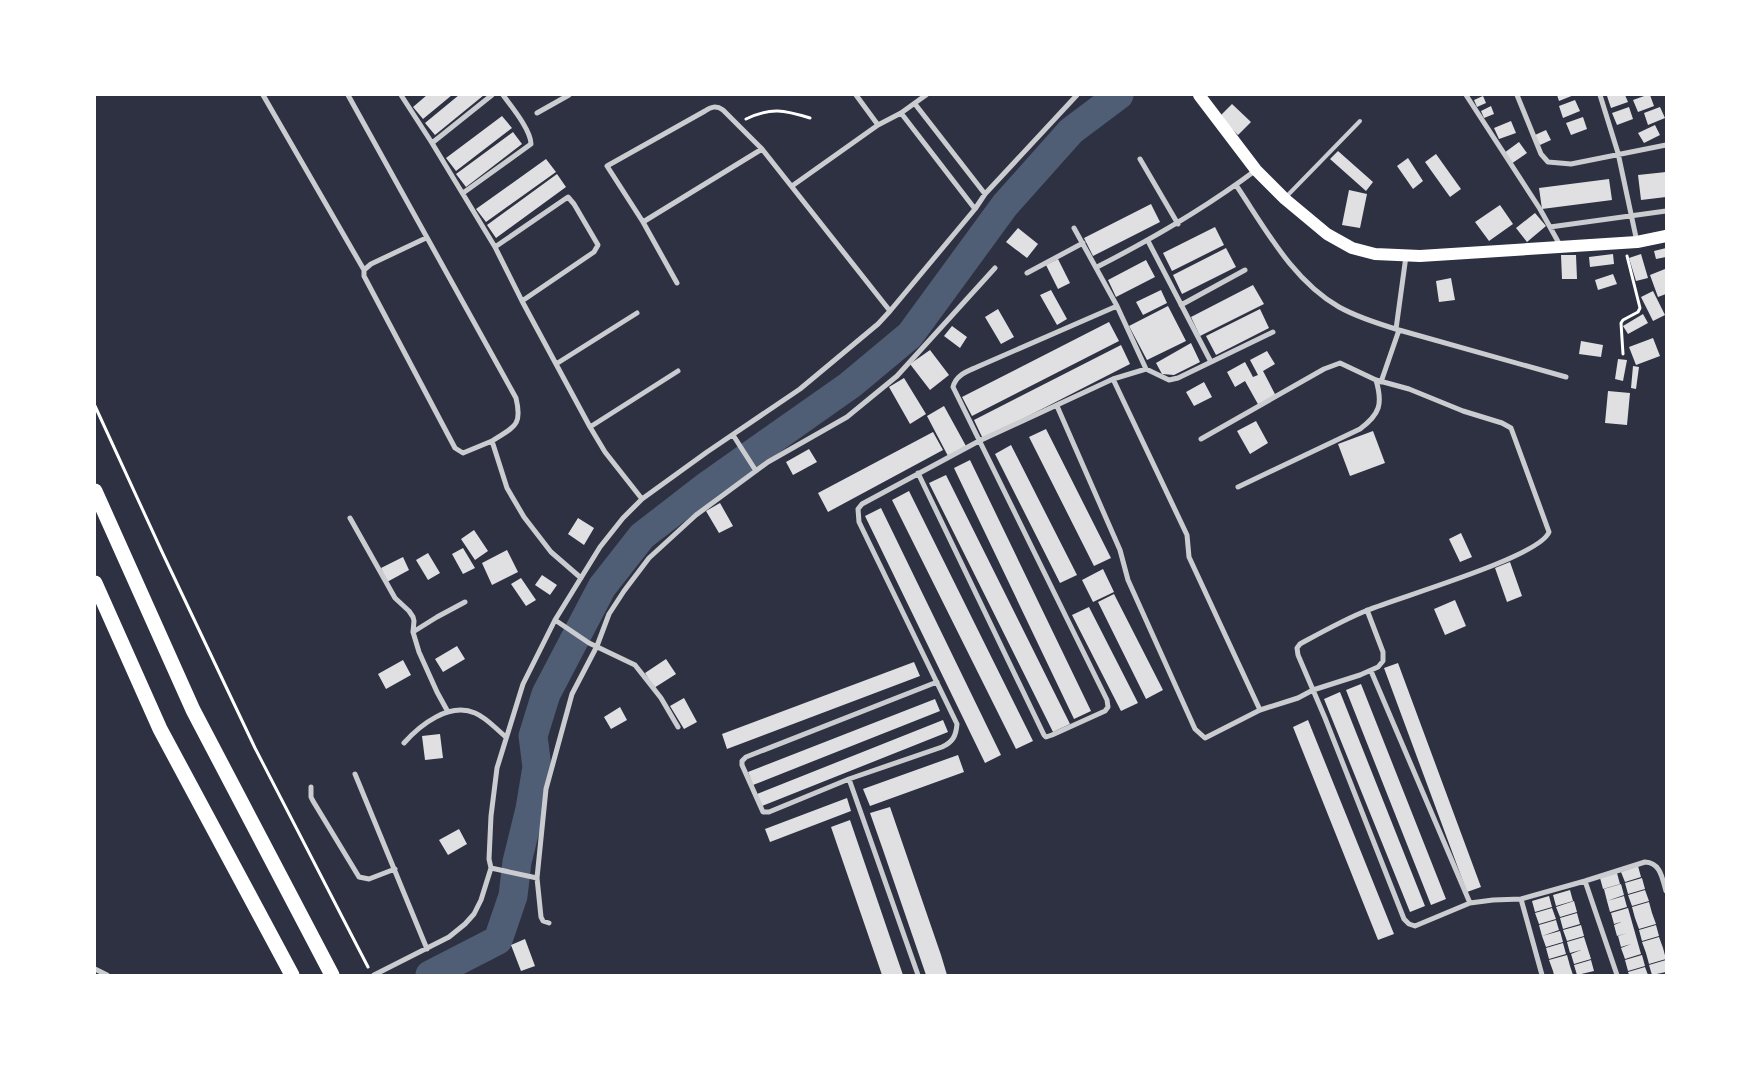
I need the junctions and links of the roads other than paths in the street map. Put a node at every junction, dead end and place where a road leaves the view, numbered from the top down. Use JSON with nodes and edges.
{"nodes":[{"id":1,"x":263,"y":95,"type":"edge"},
{"id":2,"x":348,"y":95,"type":"edge"},
{"id":3,"x":401,"y":95,"type":"edge"},
{"id":4,"x":492,"y":95,"type":"edge"},
{"id":5,"x":503,"y":95,"type":"edge"},
{"id":6,"x":569,"y":95,"type":"edge"},
{"id":7,"x":856,"y":95,"type":"edge"},
{"id":8,"x":926,"y":95,"type":"edge"},
{"id":9,"x":1078,"y":95,"type":"edge"},
{"id":10,"x":1199,"y":95,"type":"edge"},
{"id":11,"x":1466,"y":95,"type":"edge"},
{"id":12,"x":1600,"y":95,"type":"edge"},
{"id":13,"x":1518,"y":96,"type":"edge"},
{"id":14,"x":915,"y":104,"type":"junction"},
{"id":15,"x":537,"y":112,"type":"dead end"},
{"id":16,"x":901,"y":113,"type":"junction"},
{"id":17,"x":1360,"y":121,"type":"dead end"},
{"id":18,"x":878,"y":125,"type":"junction"},
{"id":19,"x":432,"y":143,"type":"junction"},
{"id":20,"x":1666,"y":145,"type":"edge"},
{"id":21,"x":762,"y":149,"type":"junction"},
{"id":22,"x":1618,"y":154,"type":"junction"},
{"id":23,"x":1140,"y":160,"type":"dead end"},
{"id":24,"x":1256,"y":170,"type":"junction"},
{"id":25,"x":1236,"y":185,"type":"junction"},
{"id":26,"x":792,"y":186,"type":"junction"},
{"id":27,"x":463,"y":193,"type":"junction"},
{"id":28,"x":985,"y":194,"type":"junction"},
{"id":29,"x":1285,"y":199,"type":"junction"},
{"id":30,"x":975,"y":209,"type":"junction"},
{"id":31,"x":1666,"y":211,"type":"edge"},
{"id":32,"x":1632,"y":217,"type":"junction"},
{"id":33,"x":643,"y":222,"type":"junction"},
{"id":34,"x":1178,"y":224,"type":"junction"},
{"id":35,"x":1074,"y":228,"type":"dead end"},
{"id":36,"x":1550,"y":228,"type":"junction"},
{"id":37,"x":1666,"y":236,"type":"edge"},
{"id":38,"x":426,"y":238,"type":"junction"},
{"id":39,"x":1148,"y":241,"type":"junction"},
{"id":40,"x":1630,"y":242,"type":"junction"},
{"id":41,"x":1083,"y":243,"type":"junction"},
{"id":42,"x":495,"y":247,"type":"junction"},
{"id":43,"x":1562,"y":247,"type":"junction"},
{"id":44,"x":1406,"y":256,"type":"junction"},
{"id":45,"x":1097,"y":267,"type":"junction"},
{"id":46,"x":995,"y":268,"type":"dead end"},
{"id":47,"x":364,"y":270,"type":"junction"},
{"id":48,"x":1245,"y":270,"type":"dead end"},
{"id":49,"x":1026,"y":273,"type":"dead end"},
{"id":50,"x":677,"y":283,"type":"dead end"},
{"id":51,"x":522,"y":301,"type":"junction"},
{"id":52,"x":1181,"y":305,"type":"junction"},
{"id":53,"x":1117,"y":306,"type":"junction"},
{"id":54,"x":890,"y":311,"type":"junction"},
{"id":55,"x":637,"y":313,"type":"dead end"},
{"id":56,"x":1398,"y":330,"type":"junction"},
{"id":57,"x":1273,"y":332,"type":"dead end"},
{"id":58,"x":1211,"y":362,"type":"junction"},
{"id":59,"x":556,"y":364,"type":"junction"},
{"id":60,"x":1146,"y":369,"type":"junction"},
{"id":61,"x":678,"y":371,"type":"dead end"},
{"id":62,"x":1566,"y":377,"type":"dead end"},
{"id":63,"x":1113,"y":379,"type":"junction"},
{"id":64,"x":1379,"y":381,"type":"junction"},
{"id":65,"x":1056,"y":406,"type":"junction"},
{"id":66,"x":590,"y":427,"type":"junction"},
{"id":67,"x":733,"y":434,"type":"junction"},
{"id":68,"x":1201,"y":439,"type":"dead end"},
{"id":69,"x":492,"y":440,"type":"junction"},
{"id":70,"x":979,"y":441,"type":"junction"},
{"id":71,"x":754,"y":468,"type":"junction"},
{"id":72,"x":918,"y":473,"type":"junction"},
{"id":73,"x":1238,"y":487,"type":"dead end"},
{"id":74,"x":95,"y":492,"type":"edge"},
{"id":75,"x":642,"y":499,"type":"junction"},
{"id":76,"x":350,"y":518,"type":"dead end"},
{"id":77,"x":581,"y":578,"type":"junction"},
{"id":78,"x":95,"y":583,"type":"edge"},
{"id":79,"x":465,"y":602,"type":"dead end"},
{"id":80,"x":1367,"y":610,"type":"junction"},
{"id":81,"x":555,"y":620,"type":"junction"},
{"id":82,"x":413,"y":632,"type":"junction"},
{"id":83,"x":597,"y":646,"type":"junction"},
{"id":84,"x":1371,"y":671,"type":"junction"},
{"id":85,"x":937,"y":682,"type":"junction"},
{"id":86,"x":1313,"y":690,"type":"junction"},
{"id":87,"x":1260,"y":710,"type":"junction"},
{"id":88,"x":448,"y":712,"type":"junction"},
{"id":89,"x":678,"y":727,"type":"dead end"},
{"id":90,"x":506,"y":738,"type":"junction"},
{"id":91,"x":404,"y":743,"type":"dead end"},
{"id":92,"x":355,"y":774,"type":"dead end"},
{"id":93,"x":849,"y":780,"type":"junction"},
{"id":94,"x":311,"y":787,"type":"dead end"},
{"id":95,"x":491,"y":868,"type":"junction"},
{"id":96,"x":395,"y":869,"type":"junction"},
{"id":97,"x":537,"y":878,"type":"junction"},
{"id":98,"x":1585,"y":881,"type":"junction"},
{"id":99,"x":1666,"y":891,"type":"edge"},
{"id":100,"x":1521,"y":899,"type":"junction"},
{"id":101,"x":1470,"y":903,"type":"junction"},
{"id":102,"x":549,"y":923,"type":"dead end"},
{"id":103,"x":427,"y":949,"type":"junction"},
{"id":104,"x":95,"y":970,"type":"edge"},
{"id":105,"x":107,"y":975,"type":"edge"},
{"id":106,"x":292,"y":975,"type":"edge"},
{"id":107,"x":332,"y":975,"type":"edge"},
{"id":108,"x":373,"y":975,"type":"edge"},
{"id":109,"x":918,"y":975,"type":"edge"},
{"id":110,"x":1542,"y":975,"type":"edge"},
{"id":111,"x":1616,"y":975,"type":"edge"}],
"edges":[{"from":1,"to":47,"type":"street"},
{"from":2,"to":38,"type":"street"},
{"from":3,"to":19,"type":"street"},
{"from":4,"to":19,"type":"street"},
{"from":5,"to":27,"type":"street"},
{"from":6,"to":15,"type":"street"},
{"from":7,"to":18,"type":"street"},
{"from":8,"to":14,"type":"street"},
{"from":9,"to":28,"type":"street"},
{"from":10,"to":24,"type":"main road"},
{"from":11,"to":36,"type":"street"},
{"from":12,"to":22,"type":"street"},
{"from":13,"to":22,"type":"street"},
{"from":14,"to":16,"type":"street"},
{"from":14,"to":28,"type":"street"},
{"from":16,"to":18,"type":"street"},
{"from":16,"to":30,"type":"street"},
{"from":17,"to":29,"type":"lane"},
{"from":18,"to":26,"type":"street"},
{"from":19,"to":27,"type":"street"},
{"from":20,"to":22,"type":"street"},
{"from":21,"to":26,"type":"street"},
{"from":21,"to":33,"type":"street"},
{"from":21,"to":33,"type":"street"},
{"from":22,"to":32,"type":"street"},
{"from":23,"to":34,"type":"street"},
{"from":24,"to":25,"type":"street"},
{"from":24,"to":29,"type":"main road"},
{"from":25,"to":34,"type":"street"},
{"from":25,"to":56,"type":"street"},
{"from":26,"to":54,"type":"street"},
{"from":27,"to":42,"type":"street"},
{"from":28,"to":30,"type":"street"},
{"from":29,"to":44,"type":"main road"},
{"from":30,"to":54,"type":"street"},
{"from":31,"to":32,"type":"street"},
{"from":32,"to":36,"type":"street"},
{"from":32,"to":40,"type":"street"},
{"from":33,"to":50,"type":"street"},
{"from":34,"to":39,"type":"street"},
{"from":35,"to":41,"type":"street"},
{"from":36,"to":43,"type":"street"},
{"from":37,"to":40,"type":"main road"},
{"from":38,"to":47,"type":"street"},
{"from":38,"to":69,"type":"street"},
{"from":39,"to":45,"type":"street"},
{"from":39,"to":52,"type":"street"},
{"from":40,"to":43,"type":"main road"},
{"from":41,"to":45,"type":"street"},
{"from":41,"to":49,"type":"street"},
{"from":42,"to":51,"type":"street"},
{"from":42,"to":51,"type":"street"},
{"from":43,"to":44,"type":"main road"},
{"from":44,"to":56,"type":"street"},
{"from":45,"to":53,"type":"street"},
{"from":46,"to":71,"type":"street"},
{"from":47,"to":69,"type":"street"},
{"from":48,"to":52,"type":"street"},
{"from":51,"to":59,"type":"street"},
{"from":52,"to":58,"type":"street"},
{"from":53,"to":60,"type":"street"},
{"from":53,"to":70,"type":"street"},
{"from":54,"to":67,"type":"street"},
{"from":55,"to":59,"type":"street"},
{"from":56,"to":62,"type":"street"},
{"from":56,"to":64,"type":"street"},
{"from":57,"to":58,"type":"street"},
{"from":58,"to":60,"type":"street"},
{"from":59,"to":66,"type":"street"},
{"from":60,"to":63,"type":"street"},
{"from":61,"to":66,"type":"street"},
{"from":63,"to":65,"type":"street"},
{"from":63,"to":87,"type":"street"},
{"from":64,"to":68,"type":"street"},
{"from":64,"to":73,"type":"street"},
{"from":64,"to":80,"type":"street"},
{"from":65,"to":70,"type":"street"},
{"from":65,"to":87,"type":"street"},
{"from":66,"to":75,"type":"street"},
{"from":67,"to":71,"type":"street"},
{"from":67,"to":75,"type":"street"},
{"from":69,"to":77,"type":"street"},
{"from":70,"to":72,"type":"street"},
{"from":70,"to":72,"type":"street"},
{"from":71,"to":83,"type":"street"},
{"from":72,"to":85,"type":"street"},
{"from":74,"to":107,"type":"highway"},
{"from":75,"to":77,"type":"street"},
{"from":76,"to":82,"type":"street"},
{"from":77,"to":81,"type":"street"},
{"from":78,"to":106,"type":"highway"},
{"from":79,"to":82,"type":"street"},
{"from":80,"to":84,"type":"street"},
{"from":80,"to":86,"type":"street"},
{"from":81,"to":83,"type":"street"},
{"from":81,"to":90,"type":"street"},
{"from":82,"to":88,"type":"street"},
{"from":83,"to":89,"type":"street"},
{"from":83,"to":97,"type":"street"},
{"from":84,"to":86,"type":"street"},
{"from":84,"to":101,"type":"street"},
{"from":85,"to":93,"type":"street"},
{"from":85,"to":93,"type":"street"},
{"from":86,"to":87,"type":"street"},
{"from":86,"to":101,"type":"street"},
{"from":88,"to":90,"type":"street"},
{"from":88,"to":91,"type":"street"},
{"from":90,"to":95,"type":"street"},
{"from":92,"to":96,"type":"street"},
{"from":93,"to":109,"type":"street"},
{"from":94,"to":96,"type":"street"},
{"from":95,"to":97,"type":"street"},
{"from":95,"to":103,"type":"street"},
{"from":96,"to":103,"type":"street"},
{"from":97,"to":102,"type":"street"},
{"from":98,"to":99,"type":"street"},
{"from":98,"to":100,"type":"street"},
{"from":98,"to":111,"type":"street"},
{"from":100,"to":101,"type":"street"},
{"from":100,"to":110,"type":"street"},
{"from":103,"to":108,"type":"street"},
{"from":104,"to":105,"type":"street"}]}
